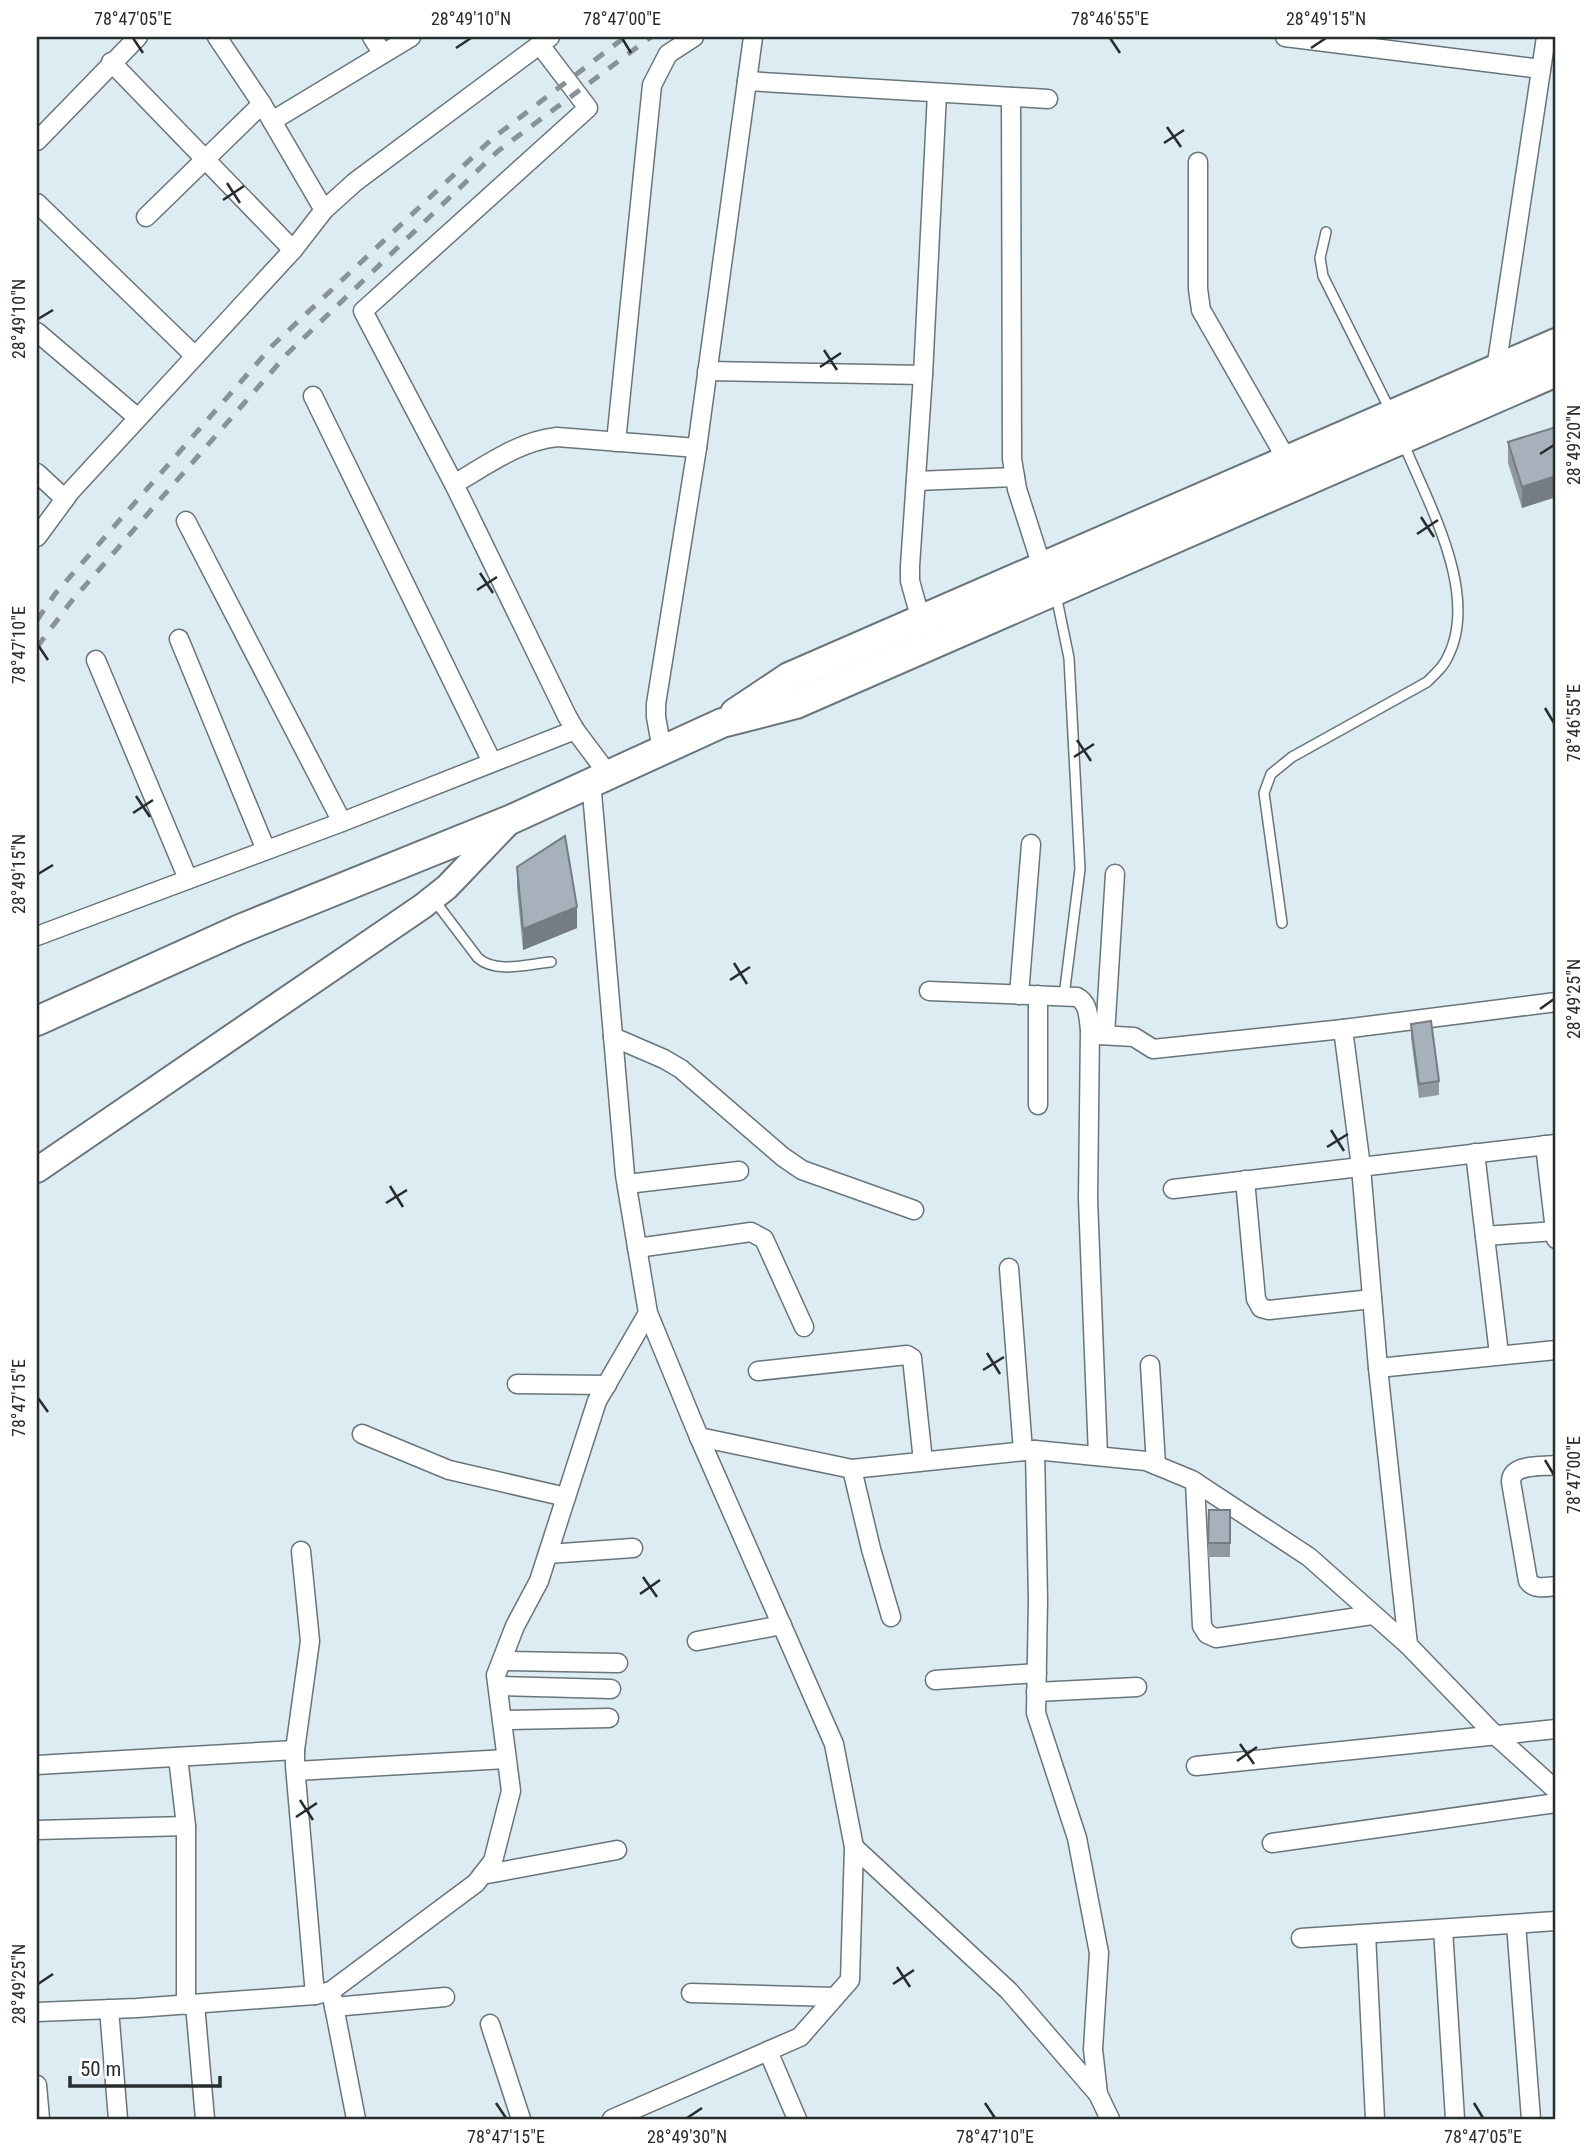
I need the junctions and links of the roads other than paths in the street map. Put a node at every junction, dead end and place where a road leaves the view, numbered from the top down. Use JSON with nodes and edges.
{"nodes":[{"id":1,"x":138,"y":37,"type":"edge"},
{"id":2,"x":217,"y":37,"type":"edge"},
{"id":3,"x":372,"y":37,"type":"edge"},
{"id":4,"x":411,"y":37,"type":"edge"},
{"id":5,"x":694,"y":37,"type":"edge"},
{"id":6,"x":753,"y":37,"type":"edge"},
{"id":7,"x":1285,"y":37,"type":"edge"},
{"id":8,"x":1546,"y":37,"type":"edge"},
{"id":9,"x":545,"y":41,"type":"edge"},
{"id":10,"x":383,"y":54,"type":"junction"},
{"id":11,"x":111,"y":62,"type":"junction"},
{"id":12,"x":1541,"y":69,"type":"junction"},
{"id":13,"x":747,"y":81,"type":"junction"},
{"id":14,"x":937,"y":93,"type":"junction"},
{"id":15,"x":1011,"y":97,"type":"junction"},
{"id":16,"x":1048,"y":99,"type":"dead end"},
{"id":17,"x":262,"y":104,"type":"junction"},
{"id":18,"x":272,"y":121,"type":"junction"},
{"id":19,"x":37,"y":141,"type":"edge"},
{"id":20,"x":205,"y":160,"type":"junction"},
{"id":21,"x":1198,"y":162,"type":"dead end"},
{"id":22,"x":37,"y":203,"type":"edge"},
{"id":23,"x":324,"y":210,"type":"junction"},
{"id":24,"x":146,"y":217,"type":"dead end"},
{"id":25,"x":1326,"y":232,"type":"dead end"},
{"id":26,"x":293,"y":250,"type":"junction"},
{"id":27,"x":37,"y":332,"type":"edge"},
{"id":28,"x":1556,"y":343,"type":"edge"},
{"id":29,"x":195,"y":356,"type":"junction"},
{"id":30,"x":1496,"y":369,"type":"junction"},
{"id":31,"x":707,"y":371,"type":"junction"},
{"id":32,"x":1556,"y":372,"type":"edge"},
{"id":33,"x":923,"y":375,"type":"junction"},
{"id":34,"x":313,"y":396,"type":"dead end"},
{"id":35,"x":138,"y":418,"type":"junction"},
{"id":36,"x":1397,"y":427,"type":"junction"},
{"id":37,"x":616,"y":442,"type":"junction"},
{"id":38,"x":697,"y":448,"type":"junction"},
{"id":39,"x":1287,"y":460,"type":"junction"},
{"id":40,"x":37,"y":473,"type":"edge"},
{"id":41,"x":1015,"y":477,"type":"junction"},
{"id":42,"x":916,"y":481,"type":"junction"},
{"id":43,"x":454,"y":484,"type":"junction"},
{"id":44,"x":65,"y":499,"type":"junction"},
{"id":45,"x":186,"y":521,"type":"dead end"},
{"id":46,"x":37,"y":537,"type":"edge"},
{"id":47,"x":1048,"y":579,"type":"junction"},
{"id":48,"x":921,"y":620,"type":"junction"},
{"id":49,"x":179,"y":639,"type":"dead end"},
{"id":50,"x":96,"y":660,"type":"dead end"},
{"id":51,"x":722,"y":723,"type":"junction"},
{"id":52,"x":575,"y":730,"type":"junction"},
{"id":53,"x":662,"y":750,"type":"junction"},
{"id":54,"x":492,"y":762,"type":"junction"},
{"id":55,"x":599,"y":777,"type":"junction"},
{"id":56,"x":512,"y":819,"type":"junction"},
{"id":57,"x":342,"y":822,"type":"junction"},
{"id":58,"x":1031,"y":844,"type":"dead end"},
{"id":59,"x":266,"y":850,"type":"junction"},
{"id":60,"x":1115,"y":874,"type":"dead end"},
{"id":61,"x":188,"y":879,"type":"junction"},
{"id":62,"x":433,"y":898,"type":"junction"},
{"id":63,"x":1282,"y":923,"type":"dead end"},
{"id":64,"x":37,"y":931,"type":"edge"},
{"id":65,"x":551,"y":962,"type":"dead end"},
{"id":66,"x":929,"y":991,"type":"dead end"},
{"id":67,"x":1019,"y":995,"type":"junction"},
{"id":68,"x":1038,"y":995,"type":"junction"},
{"id":69,"x":1064,"y":996,"type":"junction"},
{"id":70,"x":1556,"y":1002,"type":"edge"},
{"id":71,"x":37,"y":1021,"type":"edge"},
{"id":72,"x":1343,"y":1029,"type":"junction"},
{"id":73,"x":1097,"y":1032,"type":"junction"},
{"id":74,"x":613,"y":1037,"type":"junction"},
{"id":75,"x":1038,"y":1105,"type":"dead end"},
{"id":76,"x":1551,"y":1144,"type":"edge"},
{"id":77,"x":1475,"y":1153,"type":"junction"},
{"id":78,"x":1361,"y":1167,"type":"junction"},
{"id":79,"x":37,"y":1170,"type":"edge"},
{"id":80,"x":739,"y":1171,"type":"dead end"},
{"id":81,"x":1245,"y":1180,"type":"junction"},
{"id":82,"x":627,"y":1184,"type":"junction"},
{"id":83,"x":1173,"y":1189,"type":"dead end"},
{"id":84,"x":914,"y":1210,"type":"dead end"},
{"id":85,"x":1556,"y":1235,"type":"edge"},
{"id":86,"x":1485,"y":1236,"type":"junction"},
{"id":87,"x":637,"y":1248,"type":"junction"},
{"id":88,"x":1009,"y":1268,"type":"dead end"},
{"id":89,"x":1372,"y":1298,"type":"junction"},
{"id":90,"x":648,"y":1314,"type":"junction"},
{"id":91,"x":804,"y":1327,"type":"dead end"},
{"id":92,"x":1556,"y":1350,"type":"edge"},
{"id":93,"x":1499,"y":1354,"type":"junction"},
{"id":94,"x":1150,"y":1365,"type":"dead end"},
{"id":95,"x":1378,"y":1368,"type":"junction"},
{"id":96,"x":758,"y":1371,"type":"dead end"},
{"id":97,"x":517,"y":1384,"type":"dead end"},
{"id":98,"x":607,"y":1385,"type":"junction"},
{"id":99,"x":362,"y":1434,"type":"dead end"},
{"id":100,"x":699,"y":1437,"type":"junction"},
{"id":101,"x":1029,"y":1451,"type":"junction"},
{"id":102,"x":1098,"y":1457,"type":"junction"},
{"id":103,"x":923,"y":1461,"type":"junction"},
{"id":104,"x":1156,"y":1465,"type":"junction"},
{"id":105,"x":1556,"y":1465,"type":"edge"},
{"id":106,"x":852,"y":1469,"type":"junction"},
{"id":107,"x":1195,"y":1482,"type":"junction"},
{"id":108,"x":566,"y":1496,"type":"junction"},
{"id":109,"x":633,"y":1548,"type":"dead end"},
{"id":110,"x":301,"y":1551,"type":"dead end"},
{"id":111,"x":548,"y":1554,"type":"junction"},
{"id":112,"x":1556,"y":1586,"type":"edge"},
{"id":113,"x":1373,"y":1615,"type":"junction"},
{"id":114,"x":891,"y":1617,"type":"dead end"},
{"id":115,"x":782,"y":1625,"type":"junction"},
{"id":116,"x":697,"y":1641,"type":"dead end"},
{"id":117,"x":1408,"y":1645,"type":"junction"},
{"id":118,"x":502,"y":1661,"type":"junction"},
{"id":119,"x":618,"y":1663,"type":"dead end"},
{"id":120,"x":1037,"y":1673,"type":"junction"},
{"id":121,"x":934,"y":1681,"type":"dead end"},
{"id":122,"x":498,"y":1686,"type":"junction"},
{"id":123,"x":1137,"y":1688,"type":"dead end"},
{"id":124,"x":611,"y":1689,"type":"dead end"},
{"id":125,"x":1036,"y":1692,"type":"junction"},
{"id":126,"x":609,"y":1718,"type":"dead end"},
{"id":127,"x":502,"y":1720,"type":"junction"},
{"id":128,"x":1556,"y":1729,"type":"edge"},
{"id":129,"x":1494,"y":1734,"type":"junction"},
{"id":130,"x":295,"y":1750,"type":"junction"},
{"id":131,"x":178,"y":1757,"type":"junction"},
{"id":132,"x":506,"y":1759,"type":"junction"},
{"id":133,"x":37,"y":1765,"type":"edge"},
{"id":134,"x":1196,"y":1766,"type":"dead end"},
{"id":135,"x":296,"y":1771,"type":"junction"},
{"id":136,"x":1556,"y":1790,"type":"edge"},
{"id":137,"x":1556,"y":1803,"type":"edge"},
{"id":138,"x":186,"y":1826,"type":"junction"},
{"id":139,"x":37,"y":1830,"type":"edge"},
{"id":140,"x":1272,"y":1843,"type":"dead end"},
{"id":141,"x":854,"y":1846,"type":"junction"},
{"id":142,"x":617,"y":1850,"type":"dead end"},
{"id":143,"x":482,"y":1875,"type":"junction"},
{"id":144,"x":1556,"y":1921,"type":"edge"},
{"id":145,"x":1516,"y":1924,"type":"junction"},
{"id":146,"x":1443,"y":1929,"type":"junction"},
{"id":147,"x":1366,"y":1934,"type":"junction"},
{"id":148,"x":1301,"y":1938,"type":"dead end"},
{"id":149,"x":691,"y":1993,"type":"dead end"},
{"id":150,"x":445,"y":1997,"type":"dead end"},
{"id":151,"x":835,"y":1997,"type":"junction"},
{"id":152,"x":327,"y":1998,"type":"junction"},
{"id":153,"x":190,"y":2004,"type":"junction"},
{"id":154,"x":109,"y":2010,"type":"junction"},
{"id":155,"x":37,"y":2012,"type":"edge"},
{"id":156,"x":490,"y":2024,"type":"dead end"},
{"id":157,"x":768,"y":2051,"type":"junction"},
{"id":158,"x":37,"y":2085,"type":"edge"},
{"id":159,"x":1098,"y":2094,"type":"junction"},
{"id":160,"x":40,"y":2119,"type":"edge"},
{"id":161,"x":118,"y":2119,"type":"edge"},
{"id":162,"x":205,"y":2119,"type":"edge"},
{"id":163,"x":356,"y":2119,"type":"edge"},
{"id":164,"x":521,"y":2119,"type":"edge"},
{"id":165,"x":612,"y":2119,"type":"edge"},
{"id":166,"x":797,"y":2119,"type":"edge"},
{"id":167,"x":1110,"y":2119,"type":"edge"},
{"id":168,"x":1375,"y":2119,"type":"edge"},
{"id":169,"x":1455,"y":2119,"type":"edge"},
{"id":170,"x":1531,"y":2119,"type":"edge"}],
"edges":[{"from":1,"to":11,"type":"street"},
{"from":2,"to":17,"type":"street"},
{"from":3,"to":10,"type":"street"},
{"from":4,"to":10,"type":"street"},
{"from":5,"to":37,"type":"street"},
{"from":6,"to":13,"type":"street"},
{"from":7,"to":12,"type":"street"},
{"from":8,"to":12,"type":"street"},
{"from":9,"to":23,"type":"street"},
{"from":9,"to":43,"type":"street"},
{"from":10,"to":18,"type":"street"},
{"from":11,"to":19,"type":"street"},
{"from":11,"to":20,"type":"street"},
{"from":12,"to":30,"type":"street"},
{"from":13,"to":14,"type":"street"},
{"from":13,"to":31,"type":"street"},
{"from":14,"to":15,"type":"street"},
{"from":14,"to":33,"type":"street"},
{"from":15,"to":16,"type":"street"},
{"from":15,"to":41,"type":"street"},
{"from":17,"to":18,"type":"street"},
{"from":17,"to":20,"type":"street"},
{"from":18,"to":23,"type":"street"},
{"from":20,"to":24,"type":"street"},
{"from":20,"to":26,"type":"street"},
{"from":21,"to":39,"type":"street"},
{"from":22,"to":29,"type":"street"},
{"from":23,"to":26,"type":"street"},
{"from":25,"to":36,"type":"lane"},
{"from":26,"to":29,"type":"street"},
{"from":27,"to":35,"type":"street"},
{"from":28,"to":30,"type":"main road"},
{"from":29,"to":35,"type":"street"},
{"from":30,"to":36,"type":"main road"},
{"from":31,"to":33,"type":"street"},
{"from":31,"to":38,"type":"street"},
{"from":32,"to":36,"type":"main road"},
{"from":33,"to":42,"type":"street"},
{"from":34,"to":54,"type":"street"},
{"from":35,"to":44,"type":"street"},
{"from":36,"to":39,"type":"main road"},
{"from":36,"to":47,"type":"main road"},
{"from":36,"to":63,"type":"lane"},
{"from":37,"to":38,"type":"street"},
{"from":37,"to":43,"type":"street"},
{"from":38,"to":53,"type":"street"},
{"from":39,"to":47,"type":"main road"},
{"from":40,"to":44,"type":"street"},
{"from":41,"to":42,"type":"street"},
{"from":41,"to":47,"type":"street"},
{"from":42,"to":48,"type":"street"},
{"from":43,"to":52,"type":"street"},
{"from":44,"to":46,"type":"street"},
{"from":45,"to":57,"type":"street"},
{"from":47,"to":48,"type":"main road"},
{"from":47,"to":51,"type":"main road"},
{"from":47,"to":69,"type":"lane"},
{"from":48,"to":51,"type":"main road"},
{"from":49,"to":59,"type":"street"},
{"from":50,"to":61,"type":"street"},
{"from":51,"to":53,"type":"main road"},
{"from":52,"to":54,"type":"street"},
{"from":52,"to":55,"type":"street"},
{"from":53,"to":55,"type":"main road"},
{"from":54,"to":57,"type":"street"},
{"from":55,"to":56,"type":"main road"},
{"from":55,"to":74,"type":"street"},
{"from":56,"to":62,"type":"main road"},
{"from":56,"to":71,"type":"main road"},
{"from":57,"to":59,"type":"street"},
{"from":58,"to":67,"type":"street"},
{"from":59,"to":61,"type":"street"},
{"from":60,"to":73,"type":"street"},
{"from":61,"to":64,"type":"street"},
{"from":62,"to":65,"type":"lane"},
{"from":62,"to":79,"type":"main road"},
{"from":66,"to":67,"type":"street"},
{"from":67,"to":68,"type":"street"},
{"from":68,"to":69,"type":"street"},
{"from":68,"to":75,"type":"street"},
{"from":69,"to":73,"type":"street"},
{"from":70,"to":72,"type":"street"},
{"from":72,"to":73,"type":"street"},
{"from":72,"to":78,"type":"street"},
{"from":73,"to":102,"type":"street"},
{"from":74,"to":82,"type":"street"},
{"from":74,"to":84,"type":"street"},
{"from":76,"to":77,"type":"street"},
{"from":76,"to":85,"type":"street"},
{"from":77,"to":78,"type":"street"},
{"from":77,"to":86,"type":"street"},
{"from":78,"to":81,"type":"street"},
{"from":78,"to":89,"type":"street"},
{"from":80,"to":82,"type":"street"},
{"from":81,"to":83,"type":"street"},
{"from":81,"to":89,"type":"street"},
{"from":82,"to":87,"type":"street"},
{"from":85,"to":86,"type":"street"},
{"from":86,"to":93,"type":"street"},
{"from":87,"to":90,"type":"street"},
{"from":87,"to":91,"type":"street"},
{"from":88,"to":101,"type":"street"},
{"from":89,"to":95,"type":"street"},
{"from":90,"to":98,"type":"street"},
{"from":90,"to":100,"type":"street"},
{"from":92,"to":93,"type":"street"},
{"from":93,"to":95,"type":"street"},
{"from":94,"to":104,"type":"street"},
{"from":95,"to":117,"type":"street"},
{"from":96,"to":103,"type":"street"},
{"from":97,"to":98,"type":"street"},
{"from":98,"to":108,"type":"street"},
{"from":99,"to":108,"type":"street"},
{"from":100,"to":106,"type":"street"},
{"from":100,"to":115,"type":"street"},
{"from":101,"to":102,"type":"street"},
{"from":101,"to":103,"type":"street"},
{"from":101,"to":120,"type":"street"},
{"from":102,"to":104,"type":"street"},
{"from":103,"to":106,"type":"street"},
{"from":104,"to":107,"type":"street"},
{"from":105,"to":112,"type":"street"},
{"from":106,"to":114,"type":"street"},
{"from":107,"to":113,"type":"street"},
{"from":107,"to":113,"type":"street"},
{"from":108,"to":111,"type":"street"},
{"from":109,"to":111,"type":"street"},
{"from":110,"to":130,"type":"street"},
{"from":111,"to":118,"type":"street"},
{"from":113,"to":117,"type":"street"},
{"from":115,"to":116,"type":"street"},
{"from":115,"to":141,"type":"street"},
{"from":117,"to":129,"type":"street"},
{"from":118,"to":119,"type":"street"},
{"from":118,"to":122,"type":"street"},
{"from":120,"to":121,"type":"street"},
{"from":120,"to":125,"type":"street"},
{"from":122,"to":124,"type":"street"},
{"from":122,"to":127,"type":"street"},
{"from":123,"to":125,"type":"street"},
{"from":125,"to":159,"type":"street"},
{"from":126,"to":127,"type":"street"},
{"from":127,"to":132,"type":"street"},
{"from":128,"to":129,"type":"street"},
{"from":129,"to":134,"type":"street"},
{"from":129,"to":136,"type":"street"},
{"from":130,"to":131,"type":"street"},
{"from":130,"to":135,"type":"street"},
{"from":131,"to":133,"type":"street"},
{"from":131,"to":138,"type":"street"},
{"from":132,"to":135,"type":"street"},
{"from":132,"to":143,"type":"street"},
{"from":135,"to":152,"type":"street"},
{"from":137,"to":140,"type":"street"},
{"from":138,"to":139,"type":"street"},
{"from":138,"to":153,"type":"street"},
{"from":141,"to":151,"type":"street"},
{"from":141,"to":159,"type":"street"},
{"from":142,"to":143,"type":"street"},
{"from":143,"to":152,"type":"street"},
{"from":144,"to":145,"type":"street"},
{"from":145,"to":146,"type":"street"},
{"from":145,"to":170,"type":"street"},
{"from":146,"to":147,"type":"street"},
{"from":146,"to":169,"type":"street"},
{"from":147,"to":148,"type":"street"},
{"from":147,"to":168,"type":"street"},
{"from":149,"to":151,"type":"street"},
{"from":150,"to":152,"type":"street"},
{"from":151,"to":157,"type":"street"},
{"from":152,"to":153,"type":"street"},
{"from":152,"to":163,"type":"street"},
{"from":153,"to":154,"type":"street"},
{"from":153,"to":162,"type":"street"},
{"from":154,"to":155,"type":"street"},
{"from":154,"to":161,"type":"street"},
{"from":156,"to":164,"type":"street"},
{"from":157,"to":165,"type":"street"},
{"from":157,"to":166,"type":"street"},
{"from":158,"to":160,"type":"street"},
{"from":159,"to":167,"type":"street"}]}
